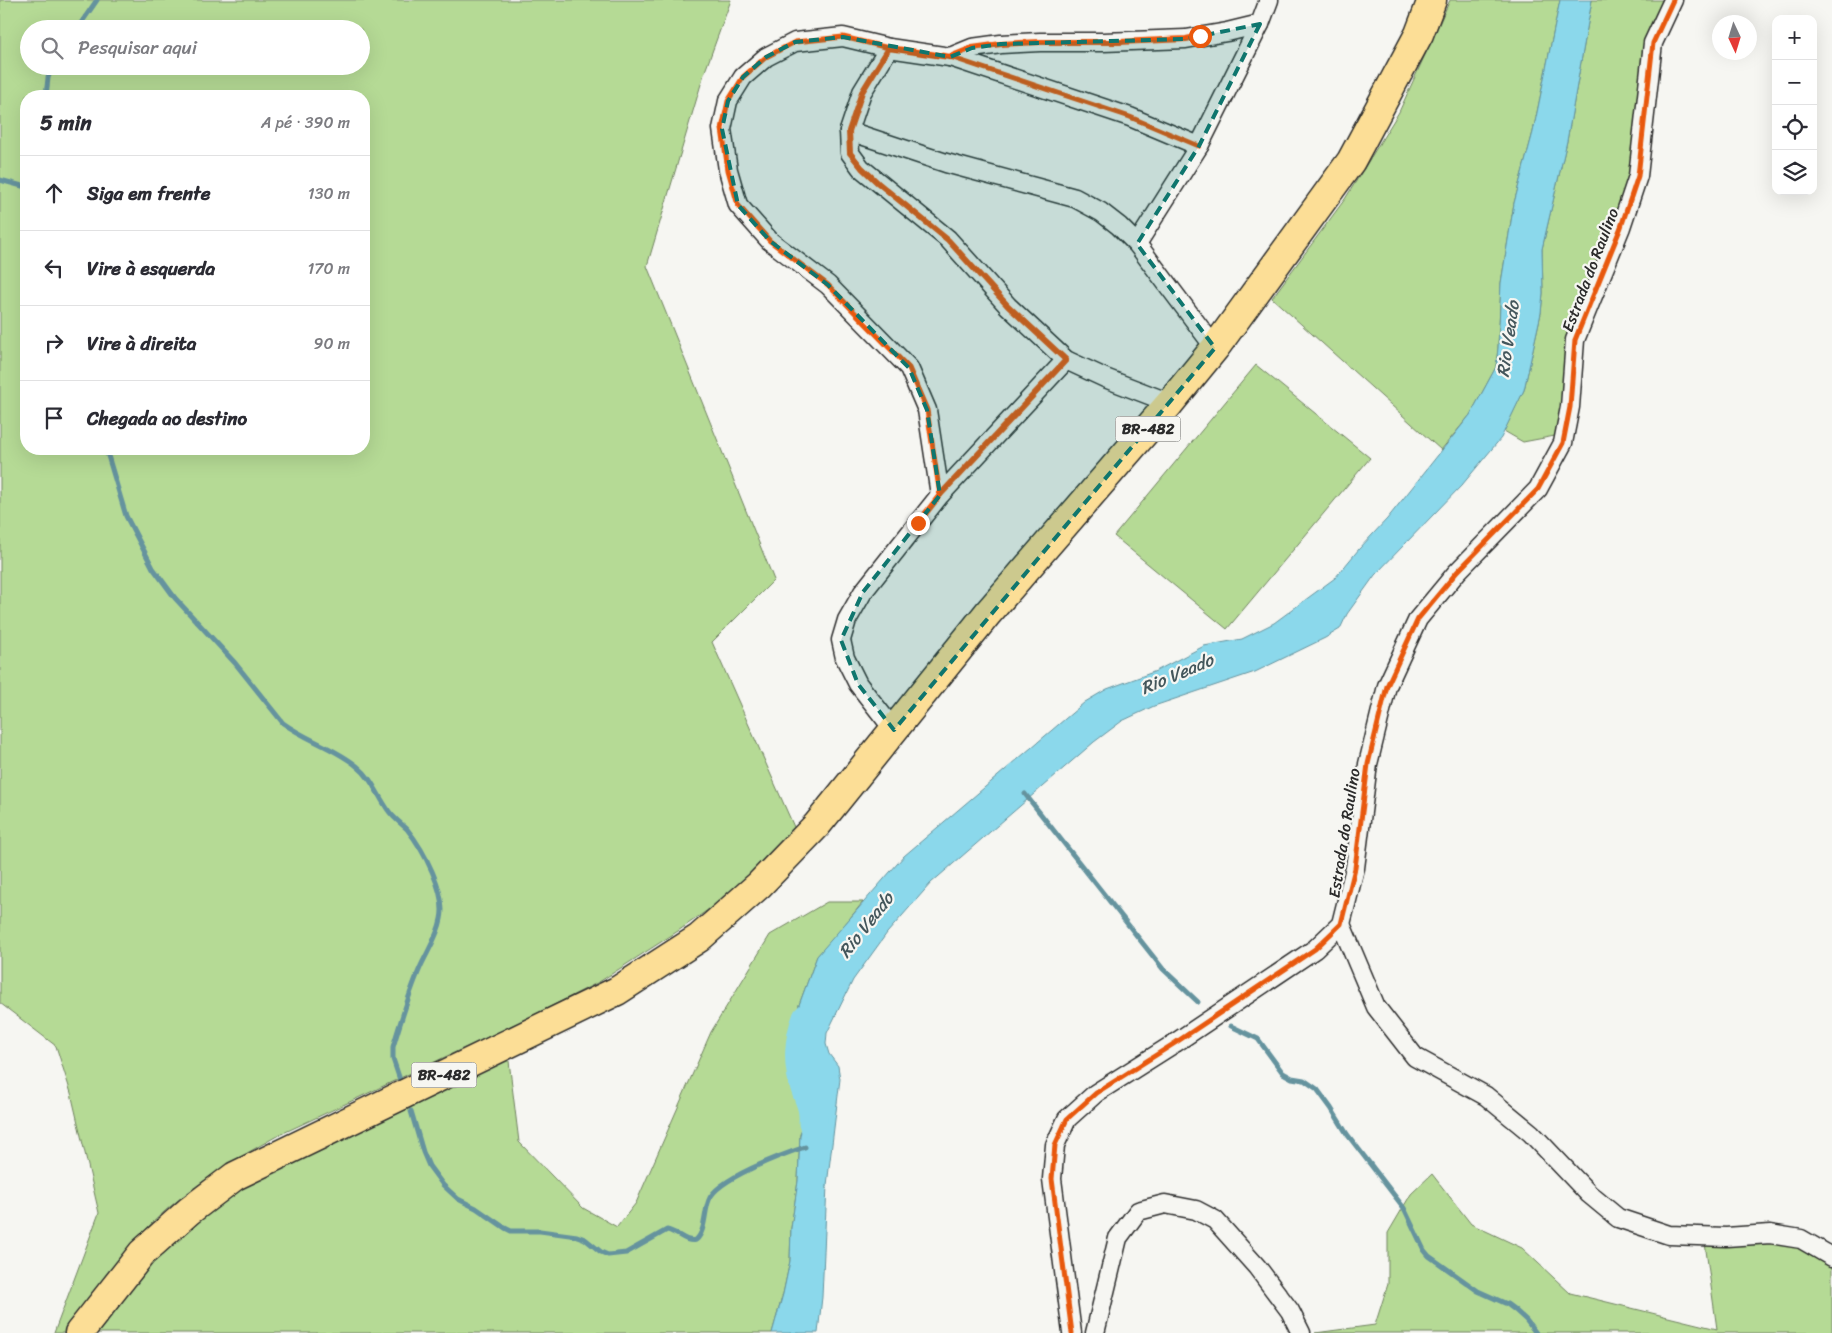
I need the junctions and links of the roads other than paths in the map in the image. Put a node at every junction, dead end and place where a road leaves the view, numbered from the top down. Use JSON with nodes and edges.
{"nodes":[{"id":1,"x":1269,"y":0,"type":"edge"},
{"id":2,"x":1432,"y":0,"type":"edge"},
{"id":3,"x":1673,"y":0,"type":"edge"},
{"id":4,"x":1260,"y":24,"type":"junction"},
{"id":5,"x":889,"y":48,"type":"junction"},
{"id":6,"x":950,"y":57,"type":"junction"},
{"id":7,"x":849,"y":131,"type":"junction"},
{"id":8,"x":1199,"y":146,"type":"junction"},
{"id":9,"x":1137,"y":244,"type":"junction"},
{"id":10,"x":1215,"y":348,"type":"junction"},
{"id":11,"x":1066,"y":360,"type":"junction"},
{"id":12,"x":1170,"y":404,"type":"junction"},
{"id":13,"x":940,"y":495,"type":"junction"},
{"id":14,"x":894,"y":730,"type":"junction"},
{"id":15,"x":1341,"y":924,"type":"junction"},
{"id":16,"x":1832,"y":1257,"type":"edge"},
{"id":17,"x":80,"y":1333,"type":"edge"},
{"id":18,"x":1072,"y":1333,"type":"edge"},
{"id":19,"x":1095,"y":1333,"type":"edge"},
{"id":20,"x":1301,"y":1333,"type":"edge"}],
"edges":[{"from":1,"to":4,"type":"street"},
{"from":2,"to":10,"type":"highway","number":"BR-482"},
{"from":3,"to":15,"type":"street","name":"Estrada do Raulino"},
{"from":4,"to":6,"type":"street"},
{"from":4,"to":8,"type":"street"},
{"from":5,"to":6,"type":"street"},
{"from":5,"to":7,"type":"street"},
{"from":5,"to":13,"type":"street"},
{"from":6,"to":8,"type":"street"},
{"from":7,"to":9,"type":"street"},
{"from":7,"to":11,"type":"street"},
{"from":8,"to":9,"type":"street"},
{"from":9,"to":10,"type":"street"},
{"from":10,"to":12,"type":"highway","number":"BR-482"},
{"from":11,"to":12,"type":"street"},
{"from":11,"to":13,"type":"street"},
{"from":12,"to":14,"type":"highway","number":"BR-482"},
{"from":13,"to":14,"type":"street"},
{"from":14,"to":17,"type":"highway","number":"BR-482"},
{"from":15,"to":16,"type":"street"},
{"from":15,"to":18,"type":"street"},
{"from":19,"to":20,"type":"street"}]}
